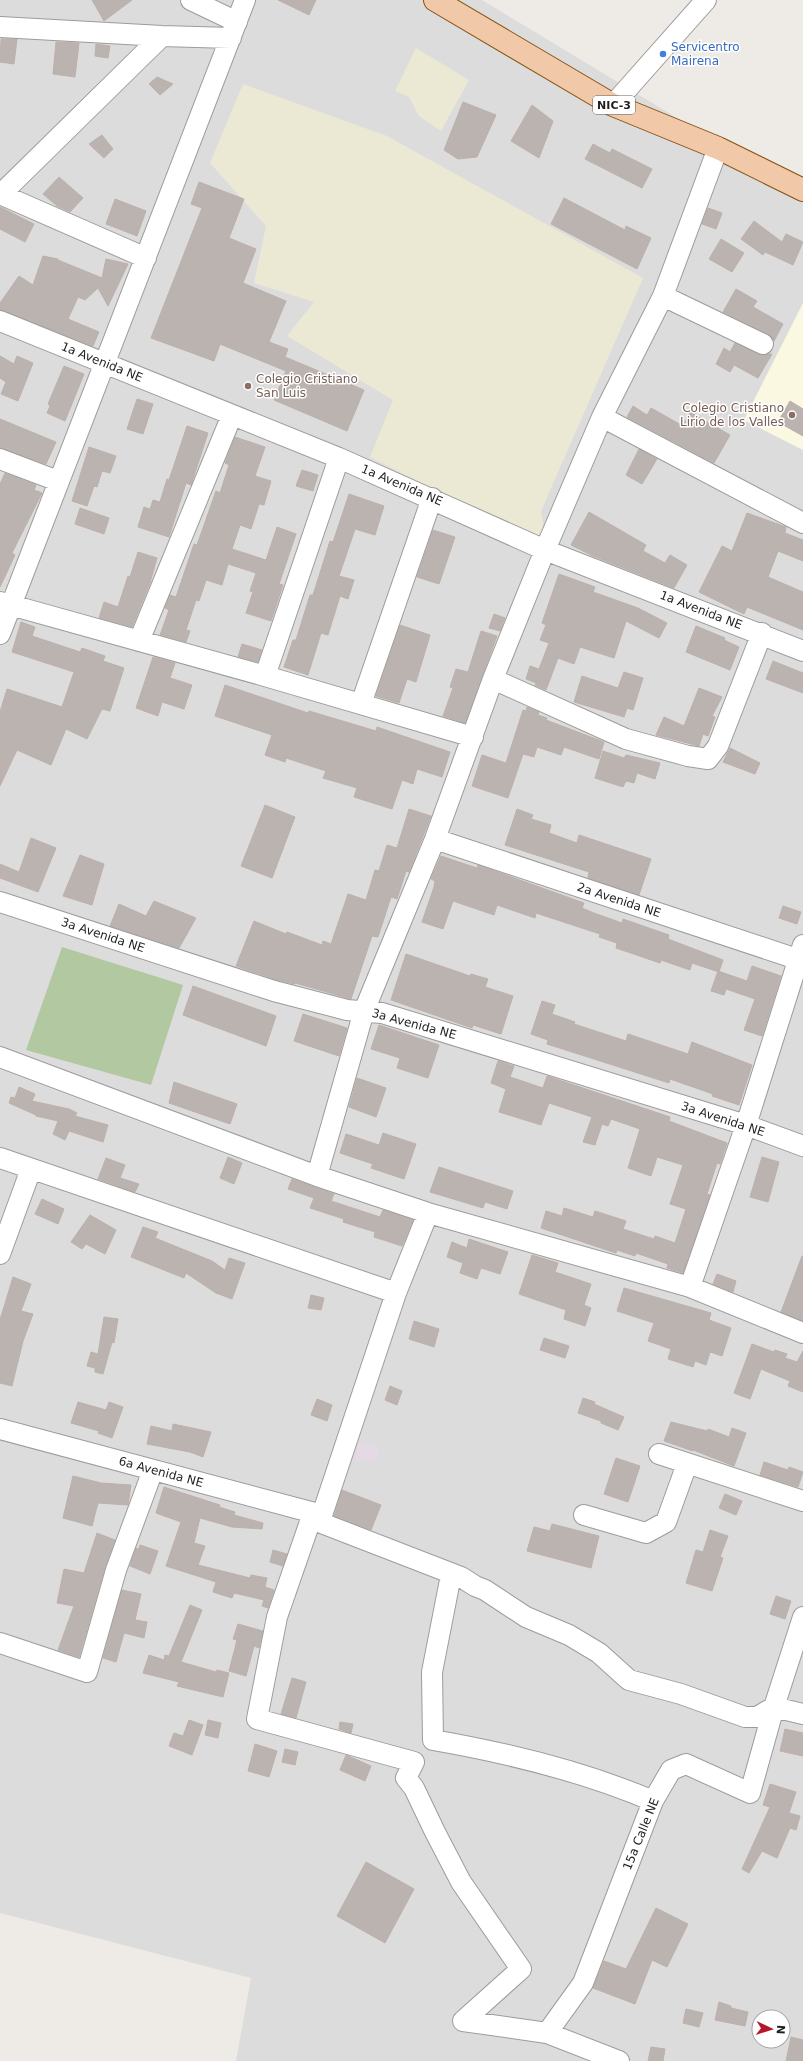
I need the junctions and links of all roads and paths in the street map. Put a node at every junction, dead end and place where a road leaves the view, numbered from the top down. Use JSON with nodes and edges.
{"nodes":[{"id":1,"x":191,"y":0,"type":"edge"},
{"id":2,"x":246,"y":0,"type":"edge"},
{"id":3,"x":435,"y":0,"type":"edge"},
{"id":4,"x":706,"y":0,"type":"edge"},
{"id":5,"x":0,"y":27,"type":"edge"},
{"id":6,"x":234,"y":30,"type":"junction"},
{"id":7,"x":162,"y":36,"type":"junction"},
{"id":8,"x":613,"y":105,"type":"junction"},
{"id":9,"x":718,"y":148,"type":"junction"},
{"id":10,"x":803,"y":190,"type":"edge"},
{"id":11,"x":0,"y":195,"type":"edge"},
{"id":12,"x":146,"y":258,"type":"junction"},
{"id":13,"x":663,"y":296,"type":"junction"},
{"id":14,"x":0,"y":321,"type":"edge"},
{"id":15,"x":763,"y":344,"type":"dead end"},
{"id":16,"x":105,"y":363,"type":"junction"},
{"id":17,"x":232,"y":415,"type":"junction"},
{"id":18,"x":602,"y":417,"type":"junction"},
{"id":19,"x":339,"y":458,"type":"junction"},
{"id":20,"x":0,"y":459,"type":"edge"},
{"id":21,"x":58,"y":481,"type":"junction"},
{"id":22,"x":432,"y":498,"type":"junction"},
{"id":23,"x":803,"y":523,"type":"edge"},
{"id":24,"x":545,"y":550,"type":"junction"},
{"id":25,"x":6,"y":604,"type":"edge"},
{"id":26,"x":762,"y":633,"type":"junction"},
{"id":27,"x":0,"y":634,"type":"edge"},
{"id":28,"x":139,"y":642,"type":"junction"},
{"id":29,"x":803,"y":651,"type":"edge"},
{"id":30,"x":265,"y":676,"type":"junction"},
{"id":31,"x":493,"y":679,"type":"junction"},
{"id":32,"x":361,"y":704,"type":"junction"},
{"id":33,"x":473,"y":737,"type":"junction"},
{"id":34,"x":435,"y":839,"type":"junction"},
{"id":35,"x":0,"y":902,"type":"edge"},
{"id":36,"x":801,"y":955,"type":"edge"},
{"id":37,"x":364,"y":1011,"type":"junction"},
{"id":38,"x":0,"y":1057,"type":"edge"},
{"id":39,"x":746,"y":1125,"type":"junction"},
{"id":40,"x":803,"y":1146,"type":"edge"},
{"id":41,"x":0,"y":1158,"type":"edge"},
{"id":42,"x":31,"y":1169,"type":"junction"},
{"id":43,"x":317,"y":1176,"type":"junction"},
{"id":44,"x":428,"y":1212,"type":"junction"},
{"id":45,"x":0,"y":1254,"type":"edge"},
{"id":46,"x":690,"y":1288,"type":"junction"},
{"id":47,"x":396,"y":1293,"type":"junction"},
{"id":48,"x":803,"y":1333,"type":"edge"},
{"id":49,"x":0,"y":1429,"type":"edge"},
{"id":50,"x":659,"y":1454,"type":"dead end"},
{"id":51,"x":687,"y":1464,"type":"junction"},
{"id":52,"x":153,"y":1470,"type":"junction"},
{"id":53,"x":803,"y":1501,"type":"edge"},
{"id":54,"x":584,"y":1515,"type":"dead end"},
{"id":55,"x":316,"y":1517,"type":"junction"},
{"id":56,"x":451,"y":1575,"type":"junction"},
{"id":57,"x":803,"y":1617,"type":"edge"},
{"id":58,"x":0,"y":1643,"type":"edge"},
{"id":59,"x":774,"y":1707,"type":"junction"},
{"id":60,"x":803,"y":1714,"type":"edge"},
{"id":61,"x":433,"y":1740,"type":"junction"},
{"id":62,"x":414,"y":1762,"type":"junction"},
{"id":63,"x":653,"y":1801,"type":"junction"},
{"id":64,"x":547,"y":2033,"type":"junction"},
{"id":65,"x":619,"y":2061,"type":"edge"}],
"edges":[{"from":1,"to":6,"type":"street"},
{"from":2,"to":6,"type":"street"},
{"from":3,"to":8,"type":"main road","number":"NIC-3"},
{"from":4,"to":8,"type":"street"},
{"from":5,"to":7,"type":"street"},
{"from":6,"to":7,"type":"street"},
{"from":6,"to":12,"type":"street"},
{"from":7,"to":11,"type":"street"},
{"from":8,"to":9,"type":"main road","number":"NIC-3"},
{"from":9,"to":10,"type":"main road","number":"NIC-3"},
{"from":9,"to":13,"type":"street"},
{"from":11,"to":12,"type":"street"},
{"from":12,"to":16,"type":"street"},
{"from":13,"to":15,"type":"street"},
{"from":13,"to":18,"type":"street"},
{"from":14,"to":16,"type":"street","name":"1a Avenida NE"},
{"from":16,"to":17,"type":"street","name":"1a Avenida NE"},
{"from":16,"to":21,"type":"street"},
{"from":17,"to":19,"type":"street","name":"1a Avenida NE"},
{"from":17,"to":28,"type":"street"},
{"from":18,"to":23,"type":"street"},
{"from":18,"to":24,"type":"street"},
{"from":19,"to":22,"type":"street","name":"1a Avenida NE"},
{"from":19,"to":30,"type":"street"},
{"from":20,"to":21,"type":"street"},
{"from":21,"to":25,"type":"street"},
{"from":22,"to":24,"type":"street","name":"1a Avenida NE"},
{"from":22,"to":32,"type":"street"},
{"from":24,"to":26,"type":"street","name":"1a Avenida NE"},
{"from":24,"to":31,"type":"street"},
{"from":25,"to":27,"type":"street"},
{"from":25,"to":28,"type":"street"},
{"from":26,"to":29,"type":"street","name":"1a Avenida NE"},
{"from":26,"to":31,"type":"street"},
{"from":28,"to":30,"type":"street"},
{"from":30,"to":32,"type":"street"},
{"from":31,"to":33,"type":"street"},
{"from":32,"to":33,"type":"street"},
{"from":33,"to":34,"type":"street"},
{"from":34,"to":36,"type":"street","name":"2a Avenida NE"},
{"from":34,"to":37,"type":"street"},
{"from":35,"to":37,"type":"street","name":"3a Avenida NE"},
{"from":36,"to":39,"type":"street"},
{"from":37,"to":39,"type":"street","name":"3a Avenida NE"},
{"from":37,"to":43,"type":"street"},
{"from":38,"to":43,"type":"street"},
{"from":39,"to":40,"type":"street","name":"3a Avenida NE"},
{"from":39,"to":46,"type":"street"},
{"from":41,"to":42,"type":"street"},
{"from":42,"to":45,"type":"street"},
{"from":42,"to":47,"type":"street"},
{"from":43,"to":44,"type":"street"},
{"from":44,"to":46,"type":"street"},
{"from":44,"to":47,"type":"street"},
{"from":46,"to":48,"type":"street"},
{"from":47,"to":55,"type":"street"},
{"from":49,"to":52,"type":"street","name":"6a Avenida NE"},
{"from":50,"to":51,"type":"street"},
{"from":51,"to":53,"type":"street"},
{"from":51,"to":54,"type":"street"},
{"from":52,"to":55,"type":"street","name":"6a Avenida NE"},
{"from":52,"to":58,"type":"street"},
{"from":55,"to":56,"type":"street","name":"6a Avenida NE"},
{"from":55,"to":62,"type":"street"},
{"from":56,"to":59,"type":"street","name":"6a Avenida NE"},
{"from":56,"to":61,"type":"street"},
{"from":57,"to":59,"type":"street","name":"15a Calle NE"},
{"from":59,"to":60,"type":"street"},
{"from":59,"to":63,"type":"street","name":"15a Calle NE"},
{"from":61,"to":62,"type":"street"},
{"from":61,"to":63,"type":"street"},
{"from":62,"to":64,"type":"street"},
{"from":63,"to":64,"type":"street","name":"15a Calle NE"},
{"from":64,"to":65,"type":"street"}]}
